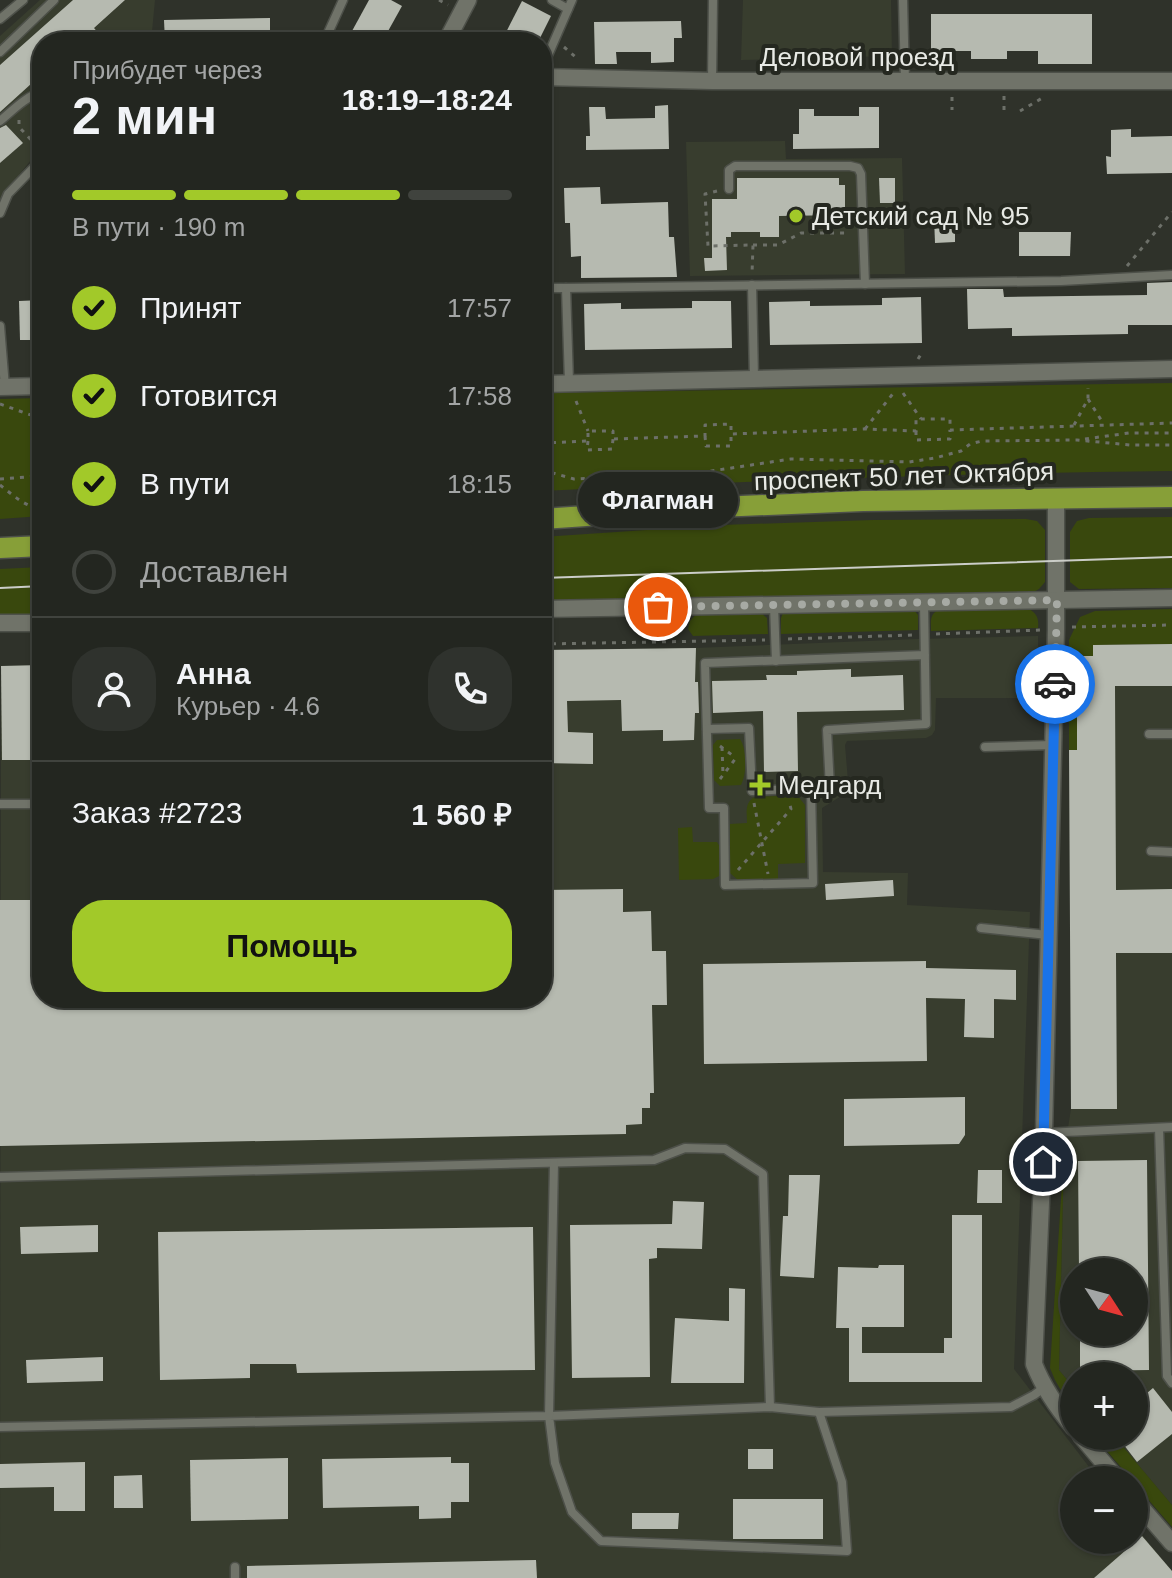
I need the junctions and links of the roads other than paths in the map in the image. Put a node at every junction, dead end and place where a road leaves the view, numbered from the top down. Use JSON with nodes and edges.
{"nodes":[{"id":1,"x":23,"y":0,"type":"edge"},
{"id":2,"x":54,"y":0,"type":"edge"},
{"id":3,"x":343,"y":0,"type":"edge"},
{"id":4,"x":468,"y":0,"type":"edge"},
{"id":5,"x":552,"y":0,"type":"edge"},
{"id":6,"x":713,"y":0,"type":"edge"},
{"id":7,"x":903,"y":0,"type":"edge"},
{"id":8,"x":570,"y":4,"type":"edge"},
{"id":9,"x":0,"y":19,"type":"edge"},
{"id":10,"x":329,"y":32,"type":"edge"},
{"id":11,"x":451,"y":32,"type":"edge"},
{"id":12,"x":552,"y":47,"type":"edge"},
{"id":13,"x":0,"y":52,"type":"edge"},
{"id":14,"x":552,"y":77,"type":"edge"},
{"id":15,"x":712,"y":81,"type":"junction"},
{"id":16,"x":905,"y":81,"type":"junction"},
{"id":17,"x":1172,"y":81,"type":"edge"},
{"id":18,"x":32,"y":95,"type":"edge"},
{"id":19,"x":0,"y":121,"type":"edge"},
{"id":20,"x":32,"y":169,"type":"edge"},
{"id":21,"x":729,"y":189,"type":"road end"},
{"id":22,"x":0,"y":213,"type":"edge"},
{"id":23,"x":1172,"y":275,"type":"edge"},
{"id":24,"x":865,"y":284,"type":"junction"},
{"id":25,"x":752,"y":285,"type":"junction"},
{"id":26,"x":552,"y":288,"type":"edge"},
{"id":27,"x":566,"y":288,"type":"junction"},
{"id":28,"x":0,"y":326,"type":"edge"},
{"id":29,"x":1172,"y":369,"type":"edge"},
{"id":30,"x":754,"y":378,"type":"junction"},
{"id":31,"x":569,"y":382,"type":"junction"},
{"id":32,"x":552,"y":383,"type":"edge"},
{"id":33,"x":32,"y":386,"type":"edge"},
{"id":34,"x":2,"y":387,"type":"edge"},
{"id":35,"x":1056,"y":497,"type":"junction"},
{"id":36,"x":1172,"y":497,"type":"edge"},
{"id":37,"x":552,"y":518,"type":"edge"},
{"id":38,"x":32,"y":546,"type":"edge"},
{"id":39,"x":0,"y":548,"type":"edge"},
{"id":40,"x":1172,"y":598,"type":"edge"},
{"id":41,"x":1057,"y":600,"type":"junction"},
{"id":42,"x":924,"y":603,"type":"junction"},
{"id":43,"x":774,"y":605,"type":"junction"},
{"id":44,"x":552,"y":609,"type":"edge"},
{"id":45,"x":0,"y":623,"type":"edge"},
{"id":46,"x":32,"y":623,"type":"edge"},
{"id":47,"x":925,"y":655,"type":"junction"},
{"id":48,"x":776,"y":661,"type":"junction"},
{"id":49,"x":707,"y":729,"type":"junction"},
{"id":50,"x":1149,"y":734,"type":"dead end"},
{"id":51,"x":1172,"y":734,"type":"edge"},
{"id":52,"x":1054,"y":745,"type":"junction"},
{"id":53,"x":985,"y":747,"type":"dead end"},
{"id":54,"x":811,"y":788,"type":"junction"},
{"id":55,"x":0,"y":804,"type":"edge"},
{"id":56,"x":32,"y":804,"type":"edge"},
{"id":57,"x":1151,"y":851,"type":"dead end"},
{"id":58,"x":1172,"y":852,"type":"edge"},
{"id":59,"x":981,"y":928,"type":"dead end"},
{"id":60,"x":1049,"y":935,"type":"junction"},
{"id":61,"x":1172,"y":1127,"type":"edge"},
{"id":62,"x":1159,"y":1128,"type":"junction"},
{"id":63,"x":1044,"y":1133,"type":"junction"},
{"id":64,"x":554,"y":1163,"type":"junction"},
{"id":65,"x":0,"y":1177,"type":"edge"},
{"id":66,"x":1172,"y":1383,"type":"edge"},
{"id":67,"x":1045,"y":1386,"type":"junction"},
{"id":68,"x":770,"y":1407,"type":"junction"},
{"id":69,"x":1060,"y":1410,"type":"edge"},
{"id":70,"x":819,"y":1412,"type":"junction"},
{"id":71,"x":549,"y":1416,"type":"junction"},
{"id":72,"x":0,"y":1427,"type":"edge"},
{"id":73,"x":1093,"y":1450,"type":"edge"},
{"id":74,"x":1106,"y":1466,"type":"edge"},
{"id":75,"x":1148,"y":1515,"type":"edge"},
{"id":76,"x":1172,"y":1543,"type":"edge"},
{"id":77,"x":235,"y":1567,"type":"dead end"},
{"id":78,"x":235,"y":1578,"type":"edge"}],
"edges":[{"from":1,"to":9,"type":"lane"},
{"from":2,"to":13,"type":"lane"},
{"from":3,"to":10,"type":"lane"},
{"from":4,"to":11,"type":"street"},
{"from":5,"to":8,"type":"lane"},
{"from":6,"to":15,"type":"lane"},
{"from":7,"to":16,"type":"lane"},
{"from":8,"to":12,"type":"lane"},
{"from":14,"to":15,"type":"street","name":"Деловой проезд"},
{"from":15,"to":16,"type":"street","name":"Деловой проезд"},
{"from":16,"to":17,"type":"street","name":"Деловой проезд"},
{"from":18,"to":19,"type":"lane"},
{"from":20,"to":22,"type":"lane"},
{"from":21,"to":24,"type":"lane"},
{"from":23,"to":24,"type":"lane"},
{"from":24,"to":25,"type":"lane"},
{"from":25,"to":27,"type":"lane"},
{"from":25,"to":30,"type":"lane"},
{"from":26,"to":27,"type":"lane"},
{"from":27,"to":31,"type":"lane"},
{"from":28,"to":34,"type":"lane"},
{"from":29,"to":30,"type":"street"},
{"from":30,"to":31,"type":"street"},
{"from":31,"to":32,"type":"street"},
{"from":33,"to":34,"type":"street"},
{"from":35,"to":36,"type":"main road","name":"проспект 50 лет Октября"},
{"from":35,"to":37,"type":"main road","name":"проспект 50 лет Октября"},
{"from":35,"to":41,"type":"street"},
{"from":38,"to":39,"type":"main road"},
{"from":40,"to":41,"type":"street"},
{"from":41,"to":42,"type":"street"},
{"from":41,"to":52,"type":"street"},
{"from":42,"to":43,"type":"street"},
{"from":42,"to":47,"type":"lane"},
{"from":43,"to":44,"type":"street"},
{"from":43,"to":48,"type":"lane"},
{"from":45,"to":46,"type":"street"},
{"from":47,"to":48,"type":"lane"},
{"from":47,"to":54,"type":"lane"},
{"from":48,"to":49,"type":"lane"},
{"from":49,"to":54,"type":"lane"},
{"from":49,"to":54,"type":"lane"},
{"from":50,"to":51,"type":"lane"},
{"from":52,"to":53,"type":"lane"},
{"from":52,"to":60,"type":"street"},
{"from":55,"to":56,"type":"lane"},
{"from":57,"to":58,"type":"lane"},
{"from":59,"to":60,"type":"lane"},
{"from":60,"to":63,"type":"street"},
{"from":61,"to":62,"type":"lane"},
{"from":62,"to":63,"type":"lane"},
{"from":62,"to":66,"type":"lane"},
{"from":63,"to":67,"type":"street"},
{"from":64,"to":65,"type":"lane"},
{"from":64,"to":68,"type":"lane"},
{"from":64,"to":71,"type":"lane"},
{"from":67,"to":69,"type":"street"},
{"from":67,"to":70,"type":"lane"},
{"from":68,"to":70,"type":"lane"},
{"from":68,"to":71,"type":"lane"},
{"from":70,"to":71,"type":"lane"},
{"from":71,"to":72,"type":"lane"},
{"from":73,"to":74,"type":"street"},
{"from":75,"to":76,"type":"street"},
{"from":77,"to":78,"type":"lane"}]}
